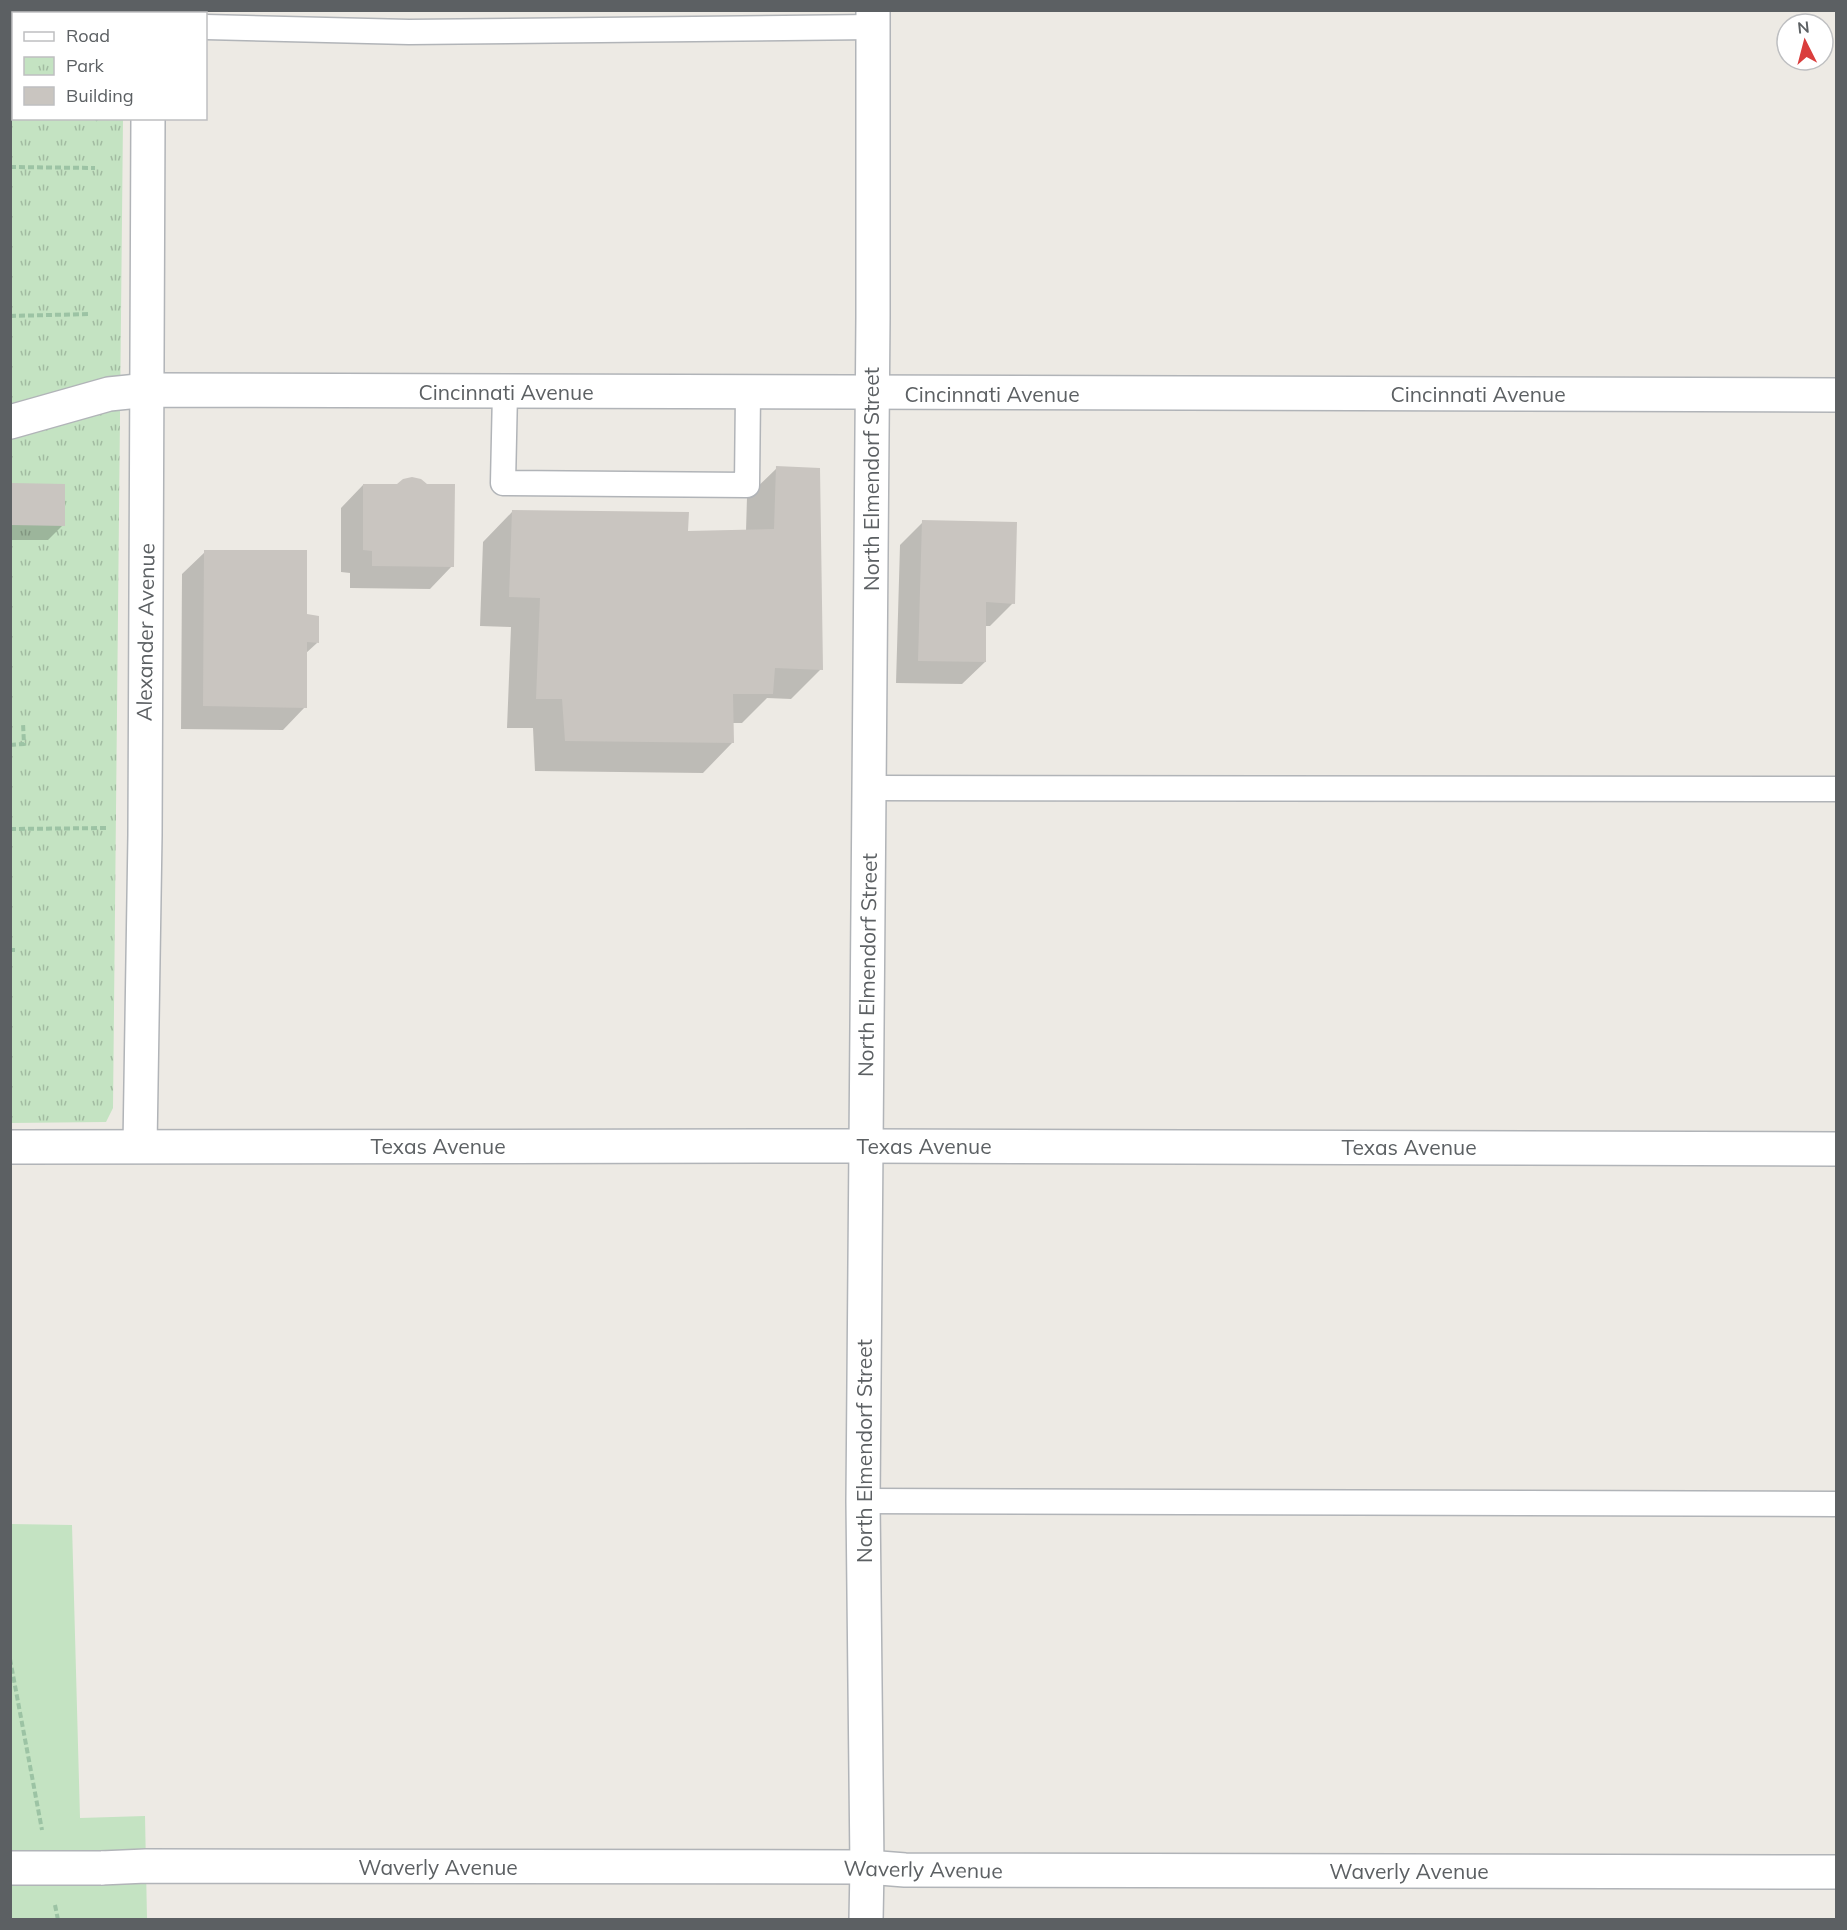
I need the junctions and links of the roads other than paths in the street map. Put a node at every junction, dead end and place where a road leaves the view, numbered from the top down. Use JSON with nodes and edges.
{"nodes":[{"id":1,"x":873,"y":19,"type":"edge"},
{"id":2,"x":207,"y":27,"type":"edge"},
{"id":3,"x":148,"y":120,"type":"edge"},
{"id":4,"x":148,"y":390,"type":"junction"},
{"id":5,"x":505,"y":392,"type":"junction"},
{"id":6,"x":748,"y":393,"type":"junction"},
{"id":7,"x":872,"y":393,"type":"junction"},
{"id":8,"x":1836,"y":395,"type":"edge"},
{"id":9,"x":10,"y":422,"type":"edge"},
{"id":10,"x":868,"y":788,"type":"junction"},
{"id":11,"x":1836,"y":789,"type":"edge"},
{"id":12,"x":10,"y":1146,"type":"edge"},
{"id":13,"x":140,"y":1146,"type":"junction"},
{"id":14,"x":865,"y":1146,"type":"junction"},
{"id":15,"x":1836,"y":1149,"type":"edge"},
{"id":16,"x":863,"y":1501,"type":"junction"},
{"id":17,"x":1836,"y":1504,"type":"edge"},
{"id":18,"x":867,"y":1867,"type":"junction"},
{"id":19,"x":10,"y":1868,"type":"edge"},
{"id":20,"x":1836,"y":1872,"type":"edge"},
{"id":21,"x":866,"y":1920,"type":"edge"}],
"edges":[{"from":1,"to":2,"type":"lane"},
{"from":1,"to":7,"type":"street","name":"North Elmendorf Street"},
{"from":3,"to":4,"type":"street","name":"Alexander Avenue"},
{"from":4,"to":5,"type":"street","name":"Cincinnati Avenue"},
{"from":4,"to":9,"type":"street","name":"Cincinnati Avenue"},
{"from":4,"to":13,"type":"street","name":"Alexander Avenue"},
{"from":5,"to":6,"type":"street","name":"Cincinnati Avenue"},
{"from":5,"to":6,"type":"lane"},
{"from":6,"to":7,"type":"street","name":"Cincinnati Avenue"},
{"from":7,"to":8,"type":"street","name":"Cincinnati Avenue"},
{"from":7,"to":10,"type":"street","name":"North Elmendorf Street"},
{"from":10,"to":11,"type":"lane"},
{"from":10,"to":14,"type":"street","name":"North Elmendorf Street"},
{"from":12,"to":13,"type":"street","name":"Texas Avenue"},
{"from":13,"to":14,"type":"street","name":"Texas Avenue"},
{"from":14,"to":15,"type":"street","name":"Texas Avenue"},
{"from":14,"to":16,"type":"street","name":"North Elmendorf Street"},
{"from":16,"to":17,"type":"lane"},
{"from":16,"to":18,"type":"street","name":"North Elmendorf Street"},
{"from":18,"to":19,"type":"street","name":"Waverly Avenue","bridge":true},
{"from":18,"to":20,"type":"street","name":"Waverly Avenue"},
{"from":18,"to":21,"type":"street","name":"North Elmendorf Street"}]}
